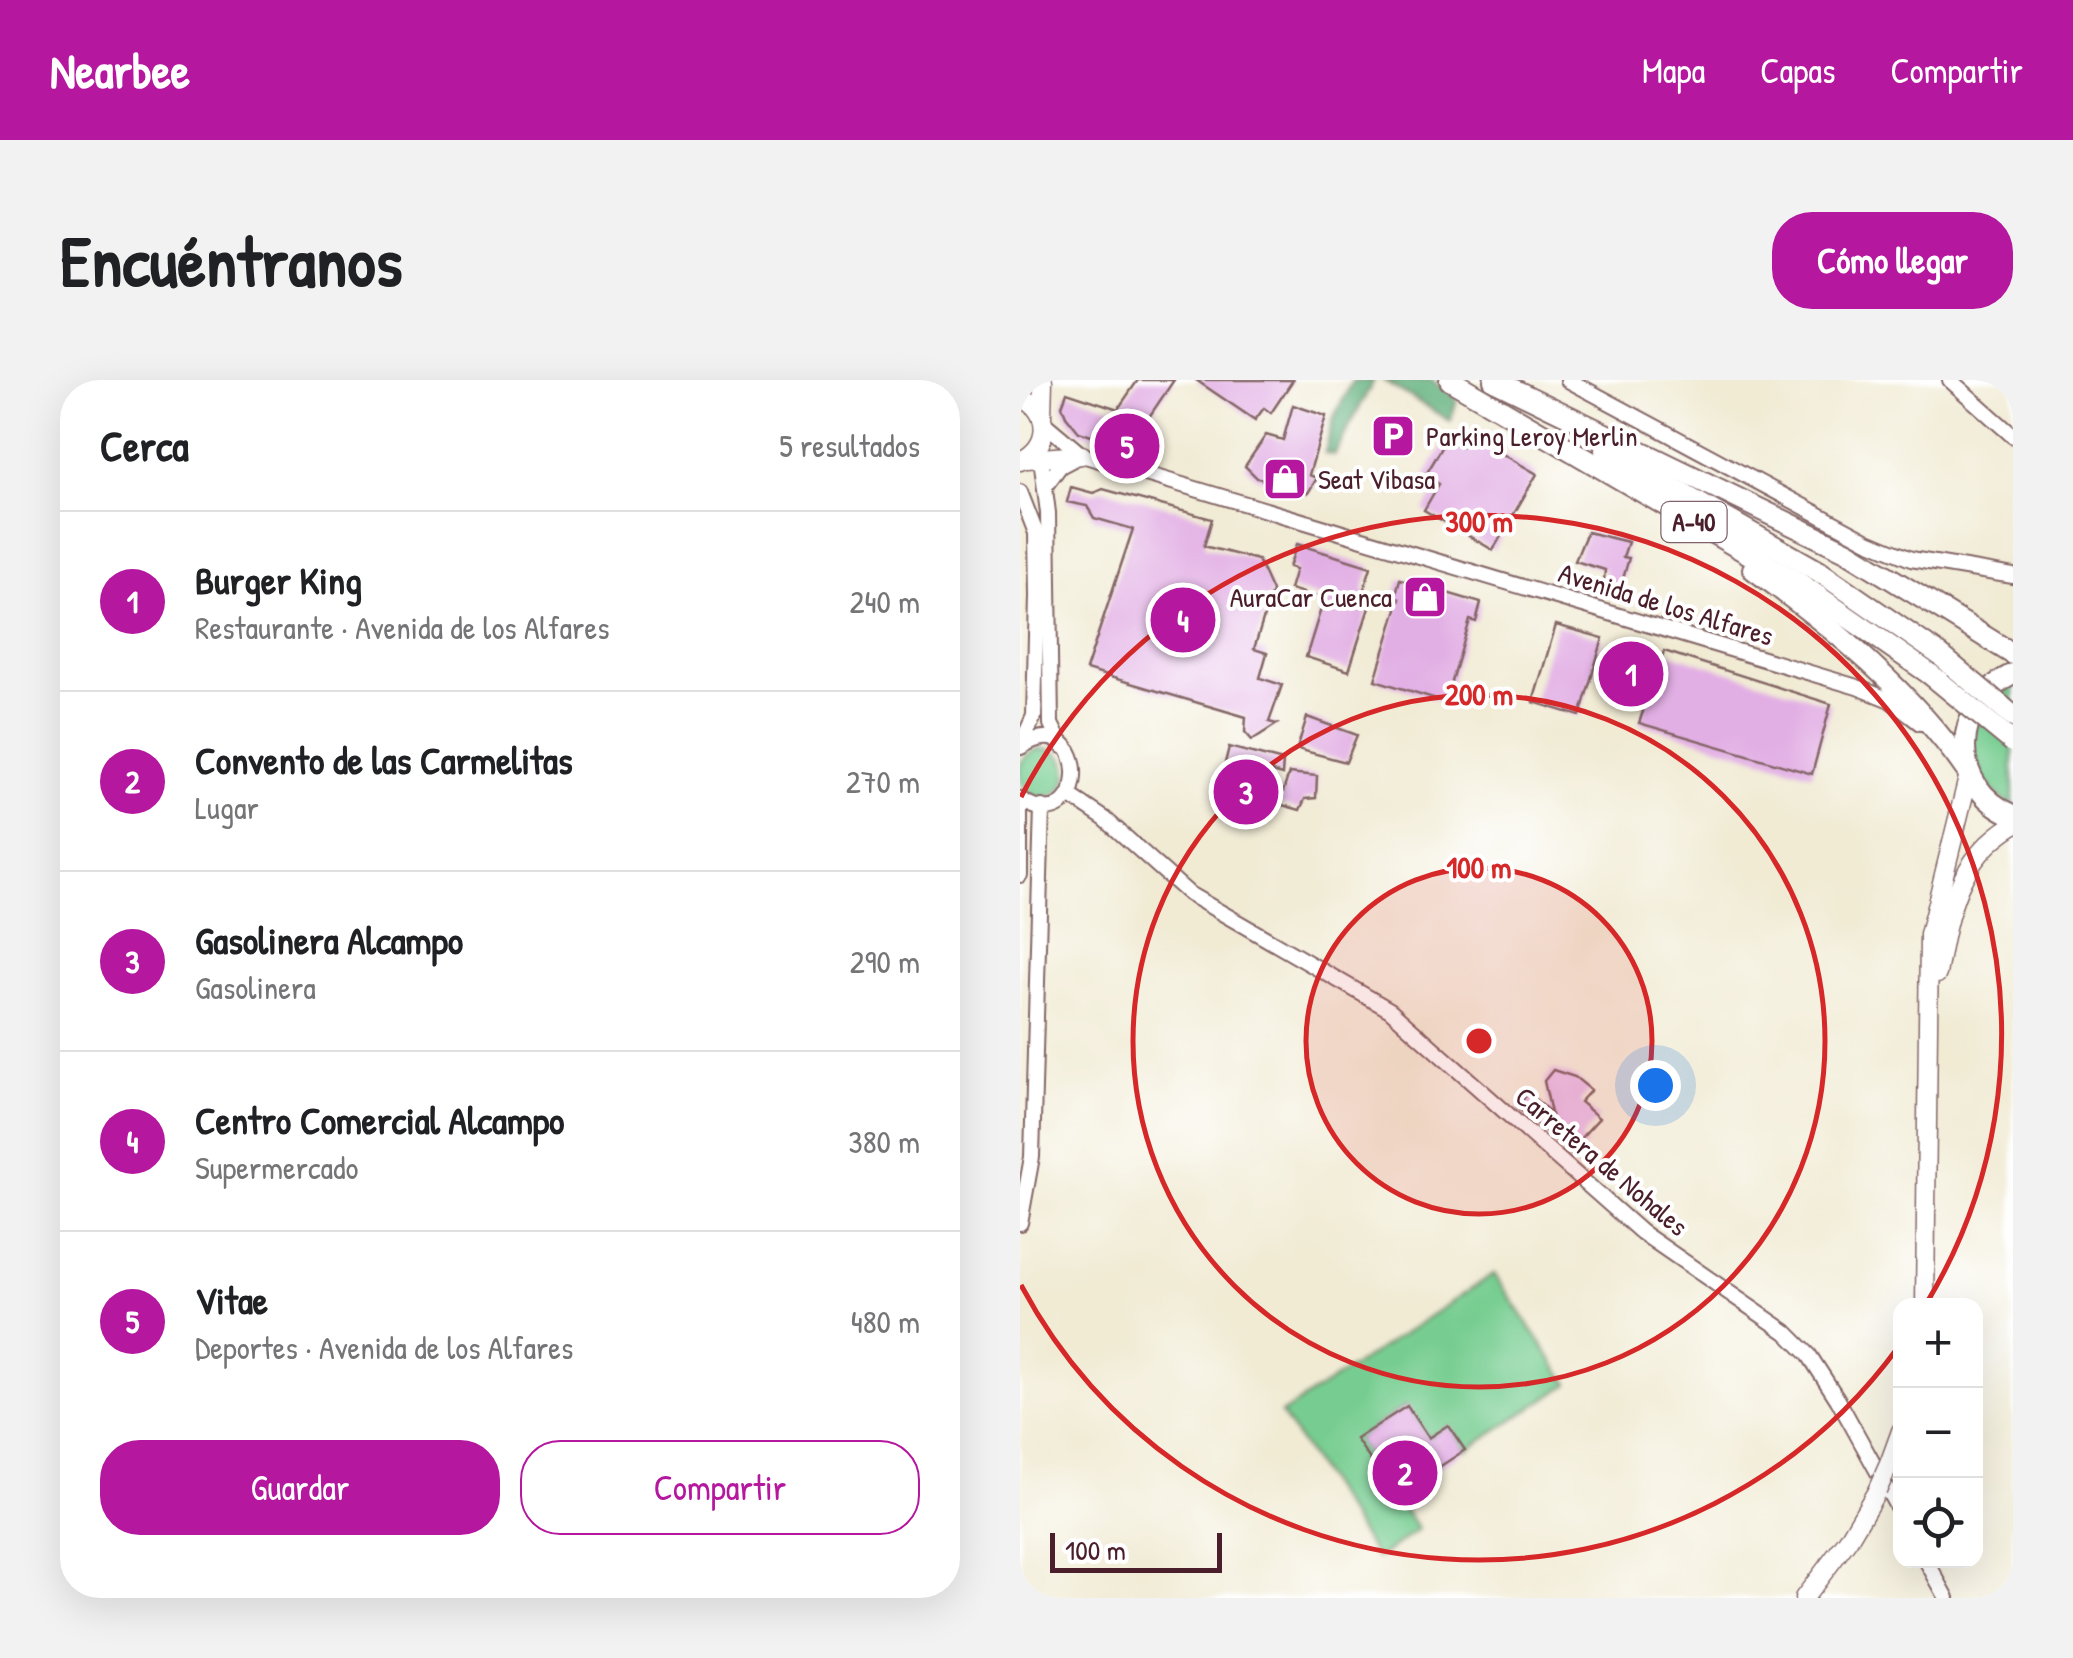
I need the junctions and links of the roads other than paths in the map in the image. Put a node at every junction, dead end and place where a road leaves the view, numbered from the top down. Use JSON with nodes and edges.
{"nodes":[{"id":1,"x":1043,"y":380,"type":"edge"},
{"id":2,"x":1450,"y":380,"type":"edge"},
{"id":3,"x":1492,"y":380,"type":"edge"},
{"id":4,"x":1568,"y":380,"type":"edge"},
{"id":5,"x":1950,"y":380,"type":"edge"},
{"id":6,"x":1020,"y":398,"type":"edge"},
{"id":7,"x":1043,"y":420,"type":"junction"},
{"id":8,"x":2013,"y":436,"type":"edge"},
{"id":9,"x":1574,"y":454,"type":"junction"},
{"id":10,"x":1032,"y":455,"type":"edge"},
{"id":11,"x":1082,"y":455,"type":"junction"},
{"id":12,"x":1045,"y":486,"type":"junction"},
{"id":13,"x":1020,"y":492,"type":"edge"},
{"id":14,"x":1020,"y":562,"type":"edge"},
{"id":15,"x":1036,"y":572,"type":"junction"},
{"id":16,"x":2013,"y":576,"type":"edge"},
{"id":17,"x":2013,"y":654,"type":"edge"},
{"id":18,"x":1935,"y":664,"type":"junction"},
{"id":19,"x":2013,"y":674,"type":"edge"},
{"id":20,"x":2013,"y":716,"type":"edge"},
{"id":21,"x":2013,"y":742,"type":"edge"},
{"id":22,"x":1062,"y":746,"type":"junction"},
{"id":23,"x":1020,"y":748,"type":"edge"},
{"id":24,"x":1954,"y":753,"type":"junction"},
{"id":25,"x":1969,"y":774,"type":"junction"},
{"id":26,"x":1069,"y":795,"type":"junction"},
{"id":27,"x":1020,"y":799,"type":"edge"},
{"id":28,"x":1042,"y":807,"type":"junction"},
{"id":29,"x":2013,"y":816,"type":"edge"},
{"id":30,"x":2013,"y":825,"type":"edge"},
{"id":31,"x":1020,"y":875,"type":"edge"},
{"id":32,"x":1929,"y":1019,"type":"junction"},
{"id":33,"x":1020,"y":1223,"type":"edge"},
{"id":34,"x":1925,"y":1298,"type":"edge"},
{"id":35,"x":1893,"y":1452,"type":"edge"},
{"id":36,"x":1893,"y":1501,"type":"edge"},
{"id":37,"x":1930,"y":1568,"type":"edge"},
{"id":38,"x":1804,"y":1598,"type":"edge"},
{"id":39,"x":1946,"y":1598,"type":"edge"}],
"edges":[{"from":1,"to":7,"type":"main road"},
{"from":2,"to":9,"type":"highway","number":"A-40"},
{"from":3,"to":17,"type":"highway"},
{"from":3,"to":18,"type":"highway","number":"A-40"},
{"from":4,"to":16,"type":"street"},
{"from":5,"to":8,"type":"street"},
{"from":6,"to":7,"type":"main road"},
{"from":7,"to":10,"type":"main road"},
{"from":7,"to":11,"type":"street"},
{"from":9,"to":18,"type":"highway","number":"A-40"},
{"from":9,"to":24,"type":"highway"},
{"from":10,"to":11,"type":"main road"},
{"from":10,"to":12,"type":"street"},
{"from":11,"to":12,"type":"street"},
{"from":11,"to":24,"type":"street","name":"Avenida de los Alfares"},
{"from":12,"to":22,"type":"street"},
{"from":13,"to":15,"type":"street"},
{"from":14,"to":15,"type":"street"},
{"from":15,"to":23,"type":"street"},
{"from":18,"to":20,"type":"highway","number":"A-40","bridge":true},
{"from":18,"to":21,"type":"highway","number":"A-40","bridge":true},
{"from":19,"to":25,"type":"highway"},
{"from":22,"to":23,"type":"street"},
{"from":22,"to":26,"type":"street"},
{"from":24,"to":25,"type":"highway"},
{"from":25,"to":29,"type":"highway"},
{"from":25,"to":32,"type":"main road"},
{"from":26,"to":28,"type":"street"},
{"from":26,"to":36,"type":"street","name":"Carretera de Nohales"},
{"from":27,"to":28,"type":"street"},
{"from":27,"to":31,"type":"street"},
{"from":28,"to":33,"type":"street"},
{"from":30,"to":32,"type":"main road"},
{"from":32,"to":34,"type":"main road"},
{"from":35,"to":38,"type":"main road","bridge":true},
{"from":37,"to":39,"type":"street"}]}
